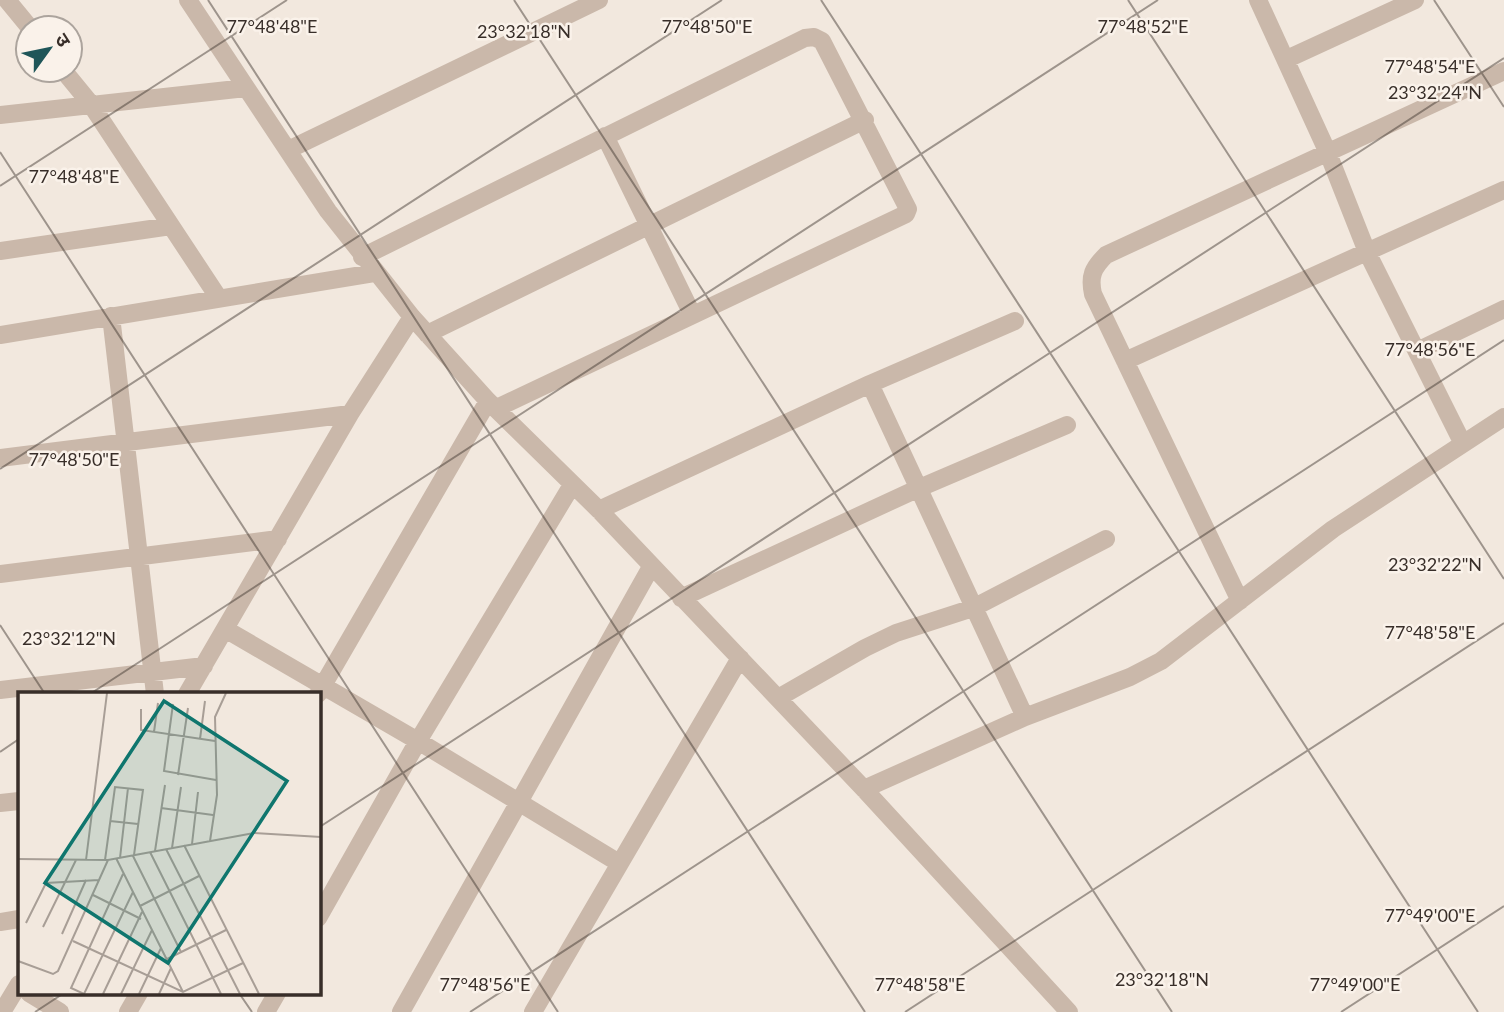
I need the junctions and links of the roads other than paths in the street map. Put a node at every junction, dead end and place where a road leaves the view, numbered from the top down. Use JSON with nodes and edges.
{"nodes":[{"id":1,"x":7,"y":0,"type":"edge"},
{"id":2,"x":188,"y":0,"type":"edge"},
{"id":3,"x":599,"y":0,"type":"edge"},
{"id":4,"x":1258,"y":0,"type":"edge"},
{"id":5,"x":1415,"y":0,"type":"edge"},
{"id":6,"x":18,"y":14,"type":"edge"},
{"id":7,"x":1287,"y":59,"type":"junction"},
{"id":8,"x":1504,"y":71,"type":"edge"},
{"id":9,"x":74,"y":84,"type":"edge"},
{"id":10,"x":246,"y":88,"type":"junction"},
{"id":11,"x":90,"y":103,"type":"junction"},
{"id":12,"x":0,"y":115,"type":"edge"},
{"id":13,"x":865,"y":120,"type":"junction"},
{"id":14,"x":605,"y":136,"type":"junction"},
{"id":15,"x":288,"y":150,"type":"junction"},
{"id":16,"x":1328,"y":153,"type":"junction"},
{"id":17,"x":1504,"y":190,"type":"edge"},
{"id":18,"x":650,"y":223,"type":"junction"},
{"id":19,"x":171,"y":226,"type":"junction"},
{"id":20,"x":0,"y":251,"type":"edge"},
{"id":21,"x":1367,"y":252,"type":"junction"},
{"id":22,"x":362,"y":257,"type":"junction"},
{"id":23,"x":374,"y":273,"type":"junction"},
{"id":24,"x":218,"y":297,"type":"junction"},
{"id":25,"x":1504,"y":309,"type":"edge"},
{"id":26,"x":692,"y":314,"type":"junction"},
{"id":27,"x":111,"y":316,"type":"junction"},
{"id":28,"x":412,"y":317,"type":"junction"},
{"id":29,"x":1015,"y":321,"type":"dead end"},
{"id":30,"x":427,"y":334,"type":"junction"},
{"id":31,"x":0,"y":335,"type":"edge"},
{"id":32,"x":1417,"y":351,"type":"junction"},
{"id":33,"x":1125,"y":361,"type":"junction"},
{"id":34,"x":870,"y":384,"type":"junction"},
{"id":35,"x":493,"y":404,"type":"junction"},
{"id":36,"x":350,"y":414,"type":"junction"},
{"id":37,"x":1504,"y":417,"type":"edge"},
{"id":38,"x":1067,"y":425,"type":"dead end"},
{"id":39,"x":125,"y":442,"type":"junction"},
{"id":40,"x":1463,"y":444,"type":"junction"},
{"id":41,"x":0,"y":458,"type":"edge"},
{"id":42,"x":572,"y":485,"type":"junction"},
{"id":43,"x":917,"y":489,"type":"junction"},
{"id":44,"x":599,"y":510,"type":"junction"},
{"id":45,"x":278,"y":539,"type":"junction"},
{"id":46,"x":1106,"y":539,"type":"dead end"},
{"id":47,"x":137,"y":556,"type":"junction"},
{"id":48,"x":651,"y":567,"type":"junction"},
{"id":49,"x":0,"y":574,"type":"edge"},
{"id":50,"x":681,"y":597,"type":"junction"},
{"id":51,"x":1240,"y":601,"type":"junction"},
{"id":52,"x":972,"y":608,"type":"junction"},
{"id":53,"x":225,"y":629,"type":"junction"},
{"id":54,"x":740,"y":658,"type":"junction"},
{"id":55,"x":204,"y":666,"type":"junction"},
{"id":56,"x":152,"y":671,"type":"junction"},
{"id":57,"x":0,"y":690,"type":"edge"},
{"id":58,"x":320,"y":690,"type":"edge"},
{"id":59,"x":155,"y":692,"type":"edge"},
{"id":60,"x":188,"y":692,"type":"edge"},
{"id":61,"x":778,"y":698,"type":"junction"},
{"id":62,"x":1025,"y":717,"type":"junction"},
{"id":63,"x":418,"y":741,"type":"junction"},
{"id":64,"x":864,"y":789,"type":"junction"},
{"id":65,"x":18,"y":801,"type":"edge"},
{"id":66,"x":0,"y":803,"type":"edge"},
{"id":67,"x":520,"y":804,"type":"junction"},
{"id":68,"x":619,"y":863,"type":"junction"},
{"id":69,"x":320,"y":914,"type":"edge"},
{"id":70,"x":18,"y":919,"type":"edge"},
{"id":71,"x":0,"y":922,"type":"edge"},
{"id":72,"x":18,"y":991,"type":"edge"},
{"id":73,"x":33,"y":995,"type":"edge"},
{"id":74,"x":138,"y":995,"type":"edge"},
{"id":75,"x":276,"y":995,"type":"edge"},
{"id":76,"x":2,"y":1012,"type":"edge"},
{"id":77,"x":60,"y":1012,"type":"edge"},
{"id":78,"x":128,"y":1012,"type":"edge"},
{"id":79,"x":266,"y":1012,"type":"edge"},
{"id":80,"x":401,"y":1012,"type":"edge"},
{"id":81,"x":533,"y":1012,"type":"edge"},
{"id":82,"x":1069,"y":1012,"type":"edge"}],
"edges":[{"from":1,"to":6,"type":"street"},
{"from":2,"to":10,"type":"street"},
{"from":3,"to":15,"type":"street"},
{"from":4,"to":7,"type":"street"},
{"from":5,"to":7,"type":"street"},
{"from":7,"to":16,"type":"street"},
{"from":8,"to":16,"type":"street"},
{"from":9,"to":11,"type":"street"},
{"from":10,"to":11,"type":"street"},
{"from":10,"to":15,"type":"street"},
{"from":11,"to":12,"type":"street"},
{"from":11,"to":19,"type":"street"},
{"from":13,"to":14,"type":"street"},
{"from":13,"to":18,"type":"street"},
{"from":13,"to":26,"type":"street"},
{"from":14,"to":18,"type":"street"},
{"from":14,"to":22,"type":"street"},
{"from":15,"to":22,"type":"street"},
{"from":16,"to":21,"type":"street"},
{"from":16,"to":33,"type":"street"},
{"from":17,"to":21,"type":"street"},
{"from":18,"to":26,"type":"street"},
{"from":18,"to":30,"type":"street"},
{"from":19,"to":20,"type":"street"},
{"from":19,"to":24,"type":"street"},
{"from":21,"to":32,"type":"street"},
{"from":21,"to":33,"type":"street"},
{"from":22,"to":23,"type":"street"},
{"from":23,"to":24,"type":"street"},
{"from":23,"to":28,"type":"street"},
{"from":24,"to":27,"type":"street"},
{"from":25,"to":32,"type":"street"},
{"from":26,"to":35,"type":"street"},
{"from":27,"to":31,"type":"street"},
{"from":27,"to":39,"type":"street"},
{"from":28,"to":30,"type":"street"},
{"from":28,"to":36,"type":"street"},
{"from":29,"to":34,"type":"street"},
{"from":30,"to":35,"type":"street"},
{"from":32,"to":40,"type":"street"},
{"from":33,"to":51,"type":"street"},
{"from":34,"to":43,"type":"street"},
{"from":34,"to":44,"type":"street"},
{"from":35,"to":42,"type":"street"},
{"from":35,"to":58,"type":"street"},
{"from":36,"to":39,"type":"street"},
{"from":36,"to":45,"type":"street"},
{"from":37,"to":40,"type":"street"},
{"from":38,"to":43,"type":"street"},
{"from":39,"to":41,"type":"street"},
{"from":39,"to":47,"type":"street"},
{"from":40,"to":51,"type":"street"},
{"from":42,"to":44,"type":"street"},
{"from":42,"to":63,"type":"street"},
{"from":43,"to":50,"type":"street"},
{"from":43,"to":52,"type":"street"},
{"from":44,"to":48,"type":"street"},
{"from":45,"to":47,"type":"street"},
{"from":45,"to":53,"type":"street"},
{"from":46,"to":52,"type":"street"},
{"from":47,"to":49,"type":"street"},
{"from":47,"to":56,"type":"street"},
{"from":48,"to":50,"type":"street"},
{"from":48,"to":67,"type":"street"},
{"from":50,"to":54,"type":"street"},
{"from":51,"to":62,"type":"street"},
{"from":52,"to":61,"type":"street"},
{"from":52,"to":62,"type":"street"},
{"from":53,"to":55,"type":"street"},
{"from":53,"to":58,"type":"street"},
{"from":54,"to":61,"type":"street"},
{"from":54,"to":68,"type":"street"},
{"from":55,"to":56,"type":"street"},
{"from":55,"to":60,"type":"street"},
{"from":56,"to":57,"type":"street"},
{"from":56,"to":59,"type":"street"},
{"from":58,"to":63,"type":"street"},
{"from":61,"to":64,"type":"street"},
{"from":62,"to":64,"type":"street"},
{"from":63,"to":67,"type":"street"},
{"from":63,"to":69,"type":"street"},
{"from":64,"to":82,"type":"street"},
{"from":65,"to":66,"type":"street"},
{"from":67,"to":68,"type":"street"},
{"from":67,"to":80,"type":"street"},
{"from":68,"to":81,"type":"street"},
{"from":70,"to":71,"type":"street"},
{"from":72,"to":76,"type":"street"},
{"from":73,"to":77,"type":"street"},
{"from":74,"to":78,"type":"street"},
{"from":75,"to":79,"type":"street"}]}
